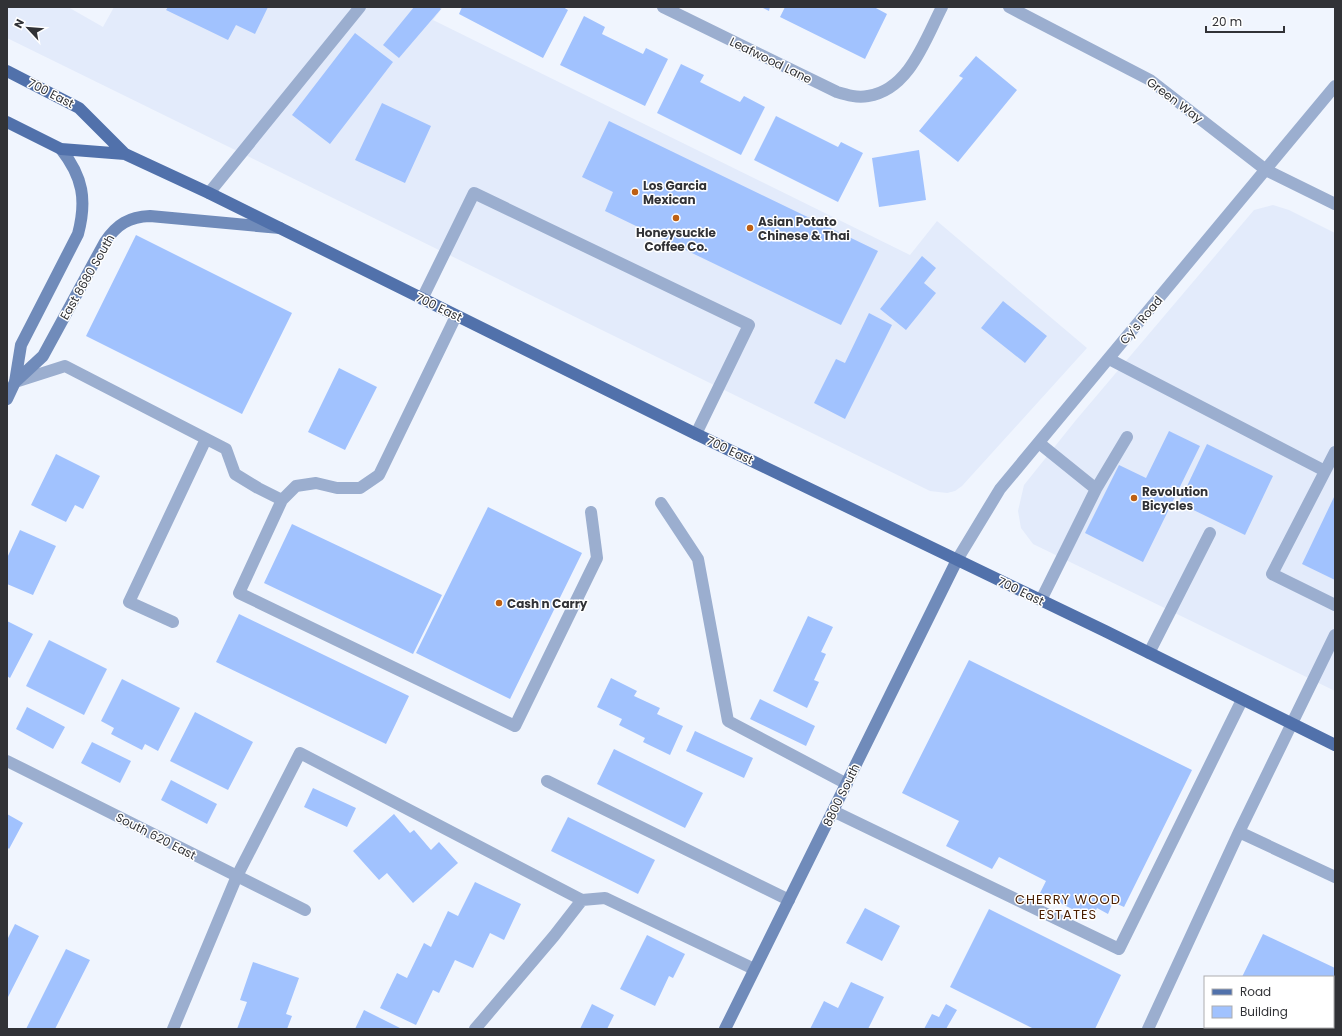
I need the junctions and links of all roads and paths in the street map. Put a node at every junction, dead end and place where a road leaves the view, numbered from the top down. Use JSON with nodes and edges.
{"nodes":[{"id":1,"x":360,"y":7,"type":"edge"},
{"id":2,"x":662,"y":7,"type":"edge"},
{"id":3,"x":942,"y":7,"type":"edge"},
{"id":4,"x":1009,"y":7,"type":"edge"},
{"id":5,"x":7,"y":71,"type":"edge"},
{"id":6,"x":1335,"y":86,"type":"edge"},
{"id":7,"x":7,"y":122,"type":"edge"},
{"id":8,"x":62,"y":149,"type":"junction"},
{"id":9,"x":125,"y":154,"type":"junction"},
{"id":10,"x":1266,"y":170,"type":"junction"},
{"id":11,"x":209,"y":193,"type":"junction"},
{"id":12,"x":1335,"y":204,"type":"edge"},
{"id":13,"x":280,"y":228,"type":"junction"},
{"id":14,"x":422,"y":299,"type":"junction"},
{"id":15,"x":456,"y":316,"type":"junction"},
{"id":16,"x":1109,"y":359,"type":"junction"},
{"id":17,"x":15,"y":382,"type":"junction"},
{"id":18,"x":7,"y":399,"type":"edge"},
{"id":19,"x":696,"y":434,"type":"junction"},
{"id":20,"x":1127,"y":436,"type":"dead end"},
{"id":21,"x":206,"y":439,"type":"junction"},
{"id":22,"x":1039,"y":443,"type":"junction"},
{"id":23,"x":1335,"y":452,"type":"edge"},
{"id":24,"x":1325,"y":471,"type":"junction"},
{"id":25,"x":1096,"y":489,"type":"junction"},
{"id":26,"x":282,"y":500,"type":"junction"},
{"id":27,"x":661,"y":503,"type":"dead end"},
{"id":28,"x":591,"y":512,"type":"dead end"},
{"id":29,"x":1210,"y":533,"type":"dead end"},
{"id":30,"x":957,"y":560,"type":"junction"},
{"id":31,"x":1041,"y":600,"type":"junction"},
{"id":32,"x":1335,"y":605,"type":"edge"},
{"id":33,"x":173,"y":622,"type":"dead end"},
{"id":34,"x":1335,"y":635,"type":"edge"},
{"id":35,"x":1149,"y":653,"type":"junction"},
{"id":36,"x":1242,"y":700,"type":"junction"},
{"id":37,"x":1291,"y":724,"type":"junction"},
{"id":38,"x":1335,"y":745,"type":"edge"},
{"id":39,"x":7,"y":761,"type":"edge"},
{"id":40,"x":547,"y":781,"type":"dead end"},
{"id":41,"x":846,"y":784,"type":"junction"},
{"id":42,"x":833,"y":811,"type":"junction"},
{"id":43,"x":1239,"y":832,"type":"junction"},
{"id":44,"x":237,"y":876,"type":"junction"},
{"id":45,"x":1335,"y":877,"type":"edge"},
{"id":46,"x":582,"y":900,"type":"junction"},
{"id":47,"x":789,"y":900,"type":"junction"},
{"id":48,"x":305,"y":910,"type":"dead end"},
{"id":49,"x":754,"y":969,"type":"junction"},
{"id":50,"x":173,"y":1029,"type":"edge"},
{"id":51,"x":474,"y":1029,"type":"edge"},
{"id":52,"x":725,"y":1029,"type":"edge"},
{"id":53,"x":1148,"y":1029,"type":"edge"}],
"edges":[{"from":1,"to":11,"type":"street"},
{"from":2,"to":3,"type":"street","name":"Leafwood Lane"},
{"from":4,"to":10,"type":"street","name":"Green Way"},
{"from":5,"to":9,"type":"main road","name":"700 East"},
{"from":6,"to":10,"type":"street","name":"Cy's Road"},
{"from":7,"to":8,"type":"main road","name":"700 East"},
{"from":8,"to":9,"type":"main road","name":"700 East"},
{"from":8,"to":17,"type":"street","name":"East 8680 South"},
{"from":9,"to":11,"type":"main road","name":"700 East"},
{"from":10,"to":12,"type":"street","name":"Green Way"},
{"from":10,"to":16,"type":"street","name":"Cy's Road"},
{"from":11,"to":13,"type":"main road","name":"700 East"},
{"from":13,"to":14,"type":"main road","name":"700 East"},
{"from":13,"to":17,"type":"street","name":"East 8680 South"},
{"from":14,"to":15,"type":"main road","name":"700 East"},
{"from":14,"to":19,"type":"street"},
{"from":15,"to":19,"type":"main road","name":"700 East"},
{"from":15,"to":26,"type":"street"},
{"from":16,"to":22,"type":"street","name":"Cy's Road"},
{"from":16,"to":24,"type":"street"},
{"from":17,"to":18,"type":"street","name":"East 8680 South"},
{"from":17,"to":21,"type":"street"},
{"from":19,"to":30,"type":"main road","name":"700 East"},
{"from":20,"to":25,"type":"street"},
{"from":21,"to":26,"type":"street"},
{"from":21,"to":33,"type":"street"},
{"from":22,"to":25,"type":"street"},
{"from":22,"to":30,"type":"street","name":"Cy's Road"},
{"from":23,"to":24,"type":"street"},
{"from":24,"to":32,"type":"street"},
{"from":25,"to":31,"type":"street"},
{"from":26,"to":28,"type":"street"},
{"from":27,"to":41,"type":"street"},
{"from":29,"to":35,"type":"street"},
{"from":30,"to":31,"type":"main road","name":"700 East"},
{"from":30,"to":41,"type":"street","name":"8800 South"},
{"from":31,"to":35,"type":"main road","name":"700 East"},
{"from":34,"to":37,"type":"street"},
{"from":35,"to":36,"type":"main road","name":"700 East"},
{"from":36,"to":37,"type":"main road","name":"700 East"},
{"from":36,"to":42,"type":"street"},
{"from":37,"to":38,"type":"main road","name":"700 East"},
{"from":37,"to":43,"type":"street"},
{"from":39,"to":44,"type":"street","name":"South 620 East"},
{"from":40,"to":47,"type":"street"},
{"from":41,"to":42,"type":"street","name":"8800 South"},
{"from":42,"to":47,"type":"street","name":"8800 South"},
{"from":43,"to":45,"type":"street"},
{"from":43,"to":53,"type":"street"},
{"from":44,"to":46,"type":"street"},
{"from":44,"to":48,"type":"street","name":"South 620 East"},
{"from":44,"to":50,"type":"street"},
{"from":46,"to":49,"type":"street"},
{"from":46,"to":51,"type":"street"},
{"from":47,"to":49,"type":"street","name":"8800 South"},
{"from":49,"to":52,"type":"street","name":"8800 South"}]}
